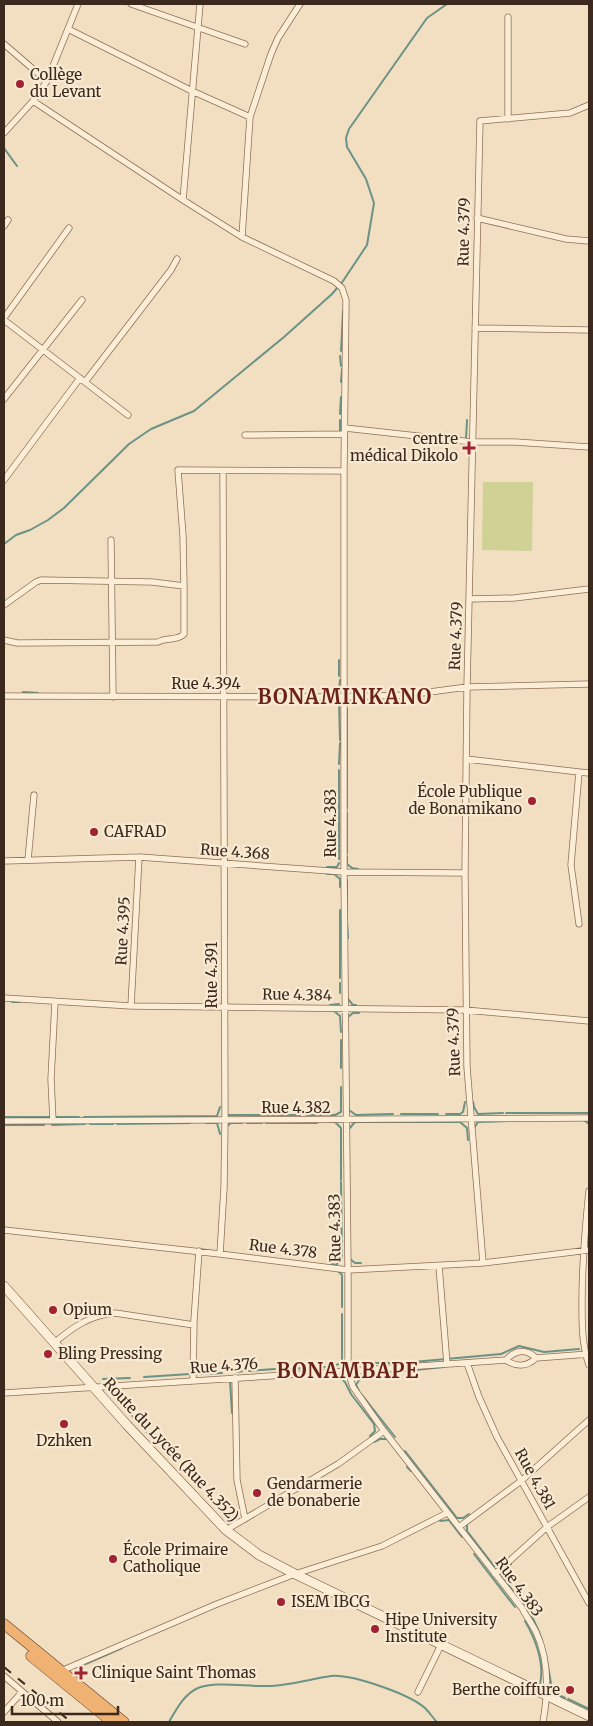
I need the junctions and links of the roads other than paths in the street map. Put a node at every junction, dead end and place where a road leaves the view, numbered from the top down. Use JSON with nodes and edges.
{"nodes":[{"id":1,"x":78,"y":4,"type":"edge"},
{"id":2,"x":131,"y":4,"type":"edge"},
{"id":3,"x":200,"y":4,"type":"edge"},
{"id":4,"x":300,"y":4,"type":"edge"},
{"id":5,"x":508,"y":17,"type":"dead end"},
{"id":6,"x":198,"y":28,"type":"junction"},
{"id":7,"x":68,"y":29,"type":"junction"},
{"id":8,"x":4,"y":44,"type":"edge"},
{"id":9,"x":245,"y":44,"type":"dead end"},
{"id":10,"x":47,"y":81,"type":"junction"},
{"id":11,"x":192,"y":91,"type":"junction"},
{"id":12,"x":33,"y":101,"type":"junction"},
{"id":13,"x":589,"y":105,"type":"edge"},
{"id":14,"x":250,"y":117,"type":"junction"},
{"id":15,"x":508,"y":119,"type":"junction"},
{"id":16,"x":4,"y":133,"type":"edge"},
{"id":17,"x":183,"y":200,"type":"junction"},
{"id":18,"x":477,"y":218,"type":"junction"},
{"id":19,"x":69,"y":228,"type":"dead end"},
{"id":20,"x":242,"y":237,"type":"junction"},
{"id":21,"x":589,"y":241,"type":"edge"},
{"id":22,"x":177,"y":259,"type":"dead end"},
{"id":23,"x":82,"y":300,"type":"dead end"},
{"id":24,"x":4,"y":319,"type":"edge"},
{"id":25,"x":475,"y":328,"type":"junction"},
{"id":26,"x":589,"y":330,"type":"edge"},
{"id":27,"x":43,"y":350,"type":"junction"},
{"id":28,"x":82,"y":380,"type":"junction"},
{"id":29,"x":4,"y":399,"type":"edge"},
{"id":30,"x":128,"y":415,"type":"dead end"},
{"id":31,"x":344,"y":431,"type":"junction"},
{"id":32,"x":245,"y":435,"type":"dead end"},
{"id":33,"x":472,"y":442,"type":"junction"},
{"id":34,"x":589,"y":446,"type":"edge"},
{"id":35,"x":223,"y":471,"type":"junction"},
{"id":36,"x":344,"y":471,"type":"junction"},
{"id":37,"x":4,"y":480,"type":"edge"},
{"id":38,"x":111,"y":540,"type":"dead end"},
{"id":39,"x":112,"y":581,"type":"junction"},
{"id":40,"x":184,"y":586,"type":"junction"},
{"id":41,"x":589,"y":588,"type":"edge"},
{"id":42,"x":469,"y":599,"type":"junction"},
{"id":43,"x":4,"y":605,"type":"edge"},
{"id":44,"x":4,"y":640,"type":"edge"},
{"id":45,"x":112,"y":642,"type":"junction"},
{"id":46,"x":589,"y":684,"type":"edge"},
{"id":47,"x":467,"y":687,"type":"junction"},
{"id":48,"x":4,"y":696,"type":"edge"},
{"id":49,"x":113,"y":697,"type":"junction"},
{"id":50,"x":225,"y":697,"type":"junction"},
{"id":51,"x":345,"y":697,"type":"junction"},
{"id":52,"x":466,"y":759,"type":"junction"},
{"id":53,"x":580,"y":772,"type":"junction"},
{"id":54,"x":589,"y":773,"type":"edge"},
{"id":55,"x":34,"y":795,"type":"dead end"},
{"id":56,"x":140,"y":857,"type":"junction"},
{"id":57,"x":28,"y":860,"type":"junction"},
{"id":58,"x":4,"y":861,"type":"edge"},
{"id":59,"x":224,"y":864,"type":"junction"},
{"id":60,"x":344,"y":872,"type":"junction"},
{"id":61,"x":465,"y":873,"type":"junction"},
{"id":62,"x":578,"y":924,"type":"dead end"},
{"id":63,"x":4,"y":998,"type":"edge"},
{"id":64,"x":55,"y":1002,"type":"junction"},
{"id":65,"x":131,"y":1006,"type":"junction"},
{"id":66,"x":225,"y":1007,"type":"junction"},
{"id":67,"x":345,"y":1008,"type":"junction"},
{"id":68,"x":466,"y":1010,"type":"junction"},
{"id":69,"x":589,"y":1020,"type":"edge"},
{"id":70,"x":589,"y":1118,"type":"edge"},
{"id":71,"x":470,"y":1119,"type":"junction"},
{"id":72,"x":346,"y":1120,"type":"junction"},
{"id":73,"x":4,"y":1121,"type":"edge"},
{"id":74,"x":53,"y":1121,"type":"junction"},
{"id":75,"x":225,"y":1121,"type":"junction"},
{"id":76,"x":589,"y":1191,"type":"edge"},
{"id":77,"x":4,"y":1230,"type":"edge"},
{"id":78,"x":586,"y":1251,"type":"edge"},
{"id":79,"x":199,"y":1252,"type":"junction"},
{"id":80,"x":220,"y":1254,"type":"junction"},
{"id":81,"x":483,"y":1263,"type":"junction"},
{"id":82,"x":439,"y":1266,"type":"junction"},
{"id":83,"x":348,"y":1270,"type":"junction"},
{"id":84,"x":4,"y":1286,"type":"edge"},
{"id":85,"x":194,"y":1324,"type":"junction"},
{"id":86,"x":54,"y":1343,"type":"junction"},
{"id":87,"x":587,"y":1354,"type":"edge"},
{"id":88,"x":536,"y":1358,"type":"junction"},
{"id":89,"x":506,"y":1360,"type":"junction"},
{"id":90,"x":467,"y":1362,"type":"junction"},
{"id":91,"x":447,"y":1364,"type":"junction"},
{"id":92,"x":589,"y":1365,"type":"edge"},
{"id":93,"x":348,"y":1372,"type":"junction"},
{"id":94,"x":235,"y":1378,"type":"junction"},
{"id":95,"x":193,"y":1381,"type":"junction"},
{"id":96,"x":94,"y":1388,"type":"junction"},
{"id":97,"x":4,"y":1393,"type":"edge"},
{"id":98,"x":589,"y":1420,"type":"edge"},
{"id":99,"x":384,"y":1431,"type":"junction"},
{"id":100,"x":521,"y":1481,"type":"junction"},
{"id":101,"x":589,"y":1497,"type":"edge"},
{"id":102,"x":447,"y":1513,"type":"junction"},
{"id":103,"x":245,"y":1519,"type":"junction"},
{"id":104,"x":459,"y":1527,"type":"junction"},
{"id":105,"x":547,"y":1527,"type":"junction"},
{"id":106,"x":226,"y":1530,"type":"junction"},
{"id":107,"x":295,"y":1574,"type":"junction"},
{"id":108,"x":495,"y":1574,"type":"junction"},
{"id":109,"x":587,"y":1594,"type":"edge"},
{"id":110,"x":589,"y":1603,"type":"edge"},
{"id":111,"x":4,"y":1624,"type":"edge"},
{"id":112,"x":4,"y":1633,"type":"edge"},
{"id":113,"x":441,"y":1645,"type":"junction"},
{"id":114,"x":61,"y":1671,"type":"junction"},
{"id":115,"x":4,"y":1676,"type":"edge"},
{"id":116,"x":22,"y":1692,"type":"junction"},
{"id":117,"x":418,"y":1692,"type":"dead end"},
{"id":118,"x":547,"y":1696,"type":"junction"},
{"id":119,"x":92,"y":1702,"type":"junction"},
{"id":120,"x":4,"y":1712,"type":"edge"},
{"id":121,"x":589,"y":1716,"type":"edge"},
{"id":122,"x":58,"y":1722,"type":"edge"},
{"id":123,"x":112,"y":1722,"type":"edge"},
{"id":124,"x":124,"y":1722,"type":"edge"},
{"id":125,"x":543,"y":1722,"type":"edge"}],
"edges":[{"from":1,"to":7,"type":"street"},
{"from":2,"to":6,"type":"street"},
{"from":3,"to":6,"type":"street"},
{"from":4,"to":14,"type":"street"},
{"from":5,"to":15,"type":"street"},
{"from":6,"to":9,"type":"street"},
{"from":6,"to":11,"type":"street"},
{"from":7,"to":10,"type":"street"},
{"from":7,"to":11,"type":"street"},
{"from":8,"to":10,"type":"street"},
{"from":10,"to":12,"type":"street"},
{"from":11,"to":14,"type":"street"},
{"from":11,"to":17,"type":"street"},
{"from":12,"to":16,"type":"street"},
{"from":12,"to":17,"type":"street"},
{"from":13,"to":15,"type":"street","name":"Rue 4.379"},
{"from":14,"to":20,"type":"street"},
{"from":15,"to":18,"type":"street","name":"Rue 4.379"},
{"from":17,"to":20,"type":"street"},
{"from":18,"to":21,"type":"street"},
{"from":18,"to":25,"type":"street","name":"Rue 4.379"},
{"from":19,"to":24,"type":"street"},
{"from":20,"to":31,"type":"street","name":"Rue 4.383"},
{"from":22,"to":28,"type":"street"},
{"from":23,"to":27,"type":"street"},
{"from":24,"to":27,"type":"street"},
{"from":25,"to":26,"type":"street"},
{"from":25,"to":33,"type":"street","name":"Rue 4.379"},
{"from":27,"to":28,"type":"street"},
{"from":27,"to":29,"type":"street"},
{"from":28,"to":30,"type":"street"},
{"from":28,"to":37,"type":"street"},
{"from":31,"to":32,"type":"street"},
{"from":31,"to":33,"type":"street"},
{"from":31,"to":36,"type":"street","name":"Rue 4.383"},
{"from":33,"to":34,"type":"street"},
{"from":33,"to":42,"type":"street","name":"Rue 4.379"},
{"from":35,"to":36,"type":"street"},
{"from":35,"to":40,"type":"street"},
{"from":35,"to":50,"type":"street","name":"Rue 4.391"},
{"from":36,"to":51,"type":"street","name":"Rue 4.383"},
{"from":38,"to":39,"type":"street"},
{"from":39,"to":40,"type":"street"},
{"from":39,"to":43,"type":"street"},
{"from":39,"to":45,"type":"street"},
{"from":40,"to":45,"type":"street"},
{"from":41,"to":42,"type":"street"},
{"from":42,"to":47,"type":"street","name":"Rue 4.379"},
{"from":44,"to":45,"type":"street"},
{"from":45,"to":49,"type":"street"},
{"from":46,"to":47,"type":"street","name":"Rue 4.394"},
{"from":47,"to":51,"type":"street","name":"Rue 4.394"},
{"from":47,"to":52,"type":"street","name":"Rue 4.379"},
{"from":48,"to":49,"type":"street","name":"Rue 4.394"},
{"from":49,"to":50,"type":"street","name":"Rue 4.394"},
{"from":50,"to":51,"type":"street","name":"Rue 4.394"},
{"from":50,"to":59,"type":"street","name":"Rue 4.391"},
{"from":51,"to":60,"type":"street","name":"Rue 4.383"},
{"from":52,"to":53,"type":"street"},
{"from":52,"to":61,"type":"street","name":"Rue 4.379"},
{"from":53,"to":54,"type":"street"},
{"from":53,"to":62,"type":"street"},
{"from":55,"to":57,"type":"street"},
{"from":56,"to":57,"type":"street","name":"Rue 4.368"},
{"from":56,"to":59,"type":"street","name":"Rue 4.368"},
{"from":56,"to":65,"type":"street","name":"Rue 4.395"},
{"from":57,"to":58,"type":"street","name":"Rue 4.368"},
{"from":59,"to":60,"type":"street","name":"Rue 4.368"},
{"from":59,"to":66,"type":"street","name":"Rue 4.391"},
{"from":60,"to":61,"type":"street","name":"Rue 4.368"},
{"from":60,"to":67,"type":"street","name":"Rue 4.383"},
{"from":61,"to":68,"type":"street","name":"Rue 4.379"},
{"from":63,"to":64,"type":"street","name":"Rue 4.384"},
{"from":64,"to":65,"type":"street","name":"Rue 4.384"},
{"from":64,"to":74,"type":"street"},
{"from":65,"to":66,"type":"street","name":"Rue 4.384"},
{"from":66,"to":67,"type":"street","name":"Rue 4.384"},
{"from":66,"to":75,"type":"street","name":"Rue 4.391"},
{"from":67,"to":68,"type":"street","name":"Rue 4.384"},
{"from":67,"to":72,"type":"street","name":"Rue 4.383"},
{"from":68,"to":69,"type":"street","name":"Rue 4.384"},
{"from":68,"to":71,"type":"street","name":"Rue 4.379"},
{"from":70,"to":71,"type":"street","name":"Rue 4.382"},
{"from":71,"to":72,"type":"street","name":"Rue 4.382"},
{"from":71,"to":81,"type":"street","name":"Rue 4.379"},
{"from":72,"to":75,"type":"street","name":"Rue 4.382"},
{"from":72,"to":83,"type":"street","name":"Rue 4.383"},
{"from":73,"to":74,"type":"street","name":"Rue 4.382"},
{"from":74,"to":75,"type":"street","name":"Rue 4.382"},
{"from":75,"to":80,"type":"street","name":"Rue 4.391"},
{"from":76,"to":78,"type":"street"},
{"from":77,"to":79,"type":"street","name":"Rue 4.378"},
{"from":78,"to":81,"type":"street","name":"Rue 4.378"},
{"from":78,"to":87,"type":"street"},
{"from":79,"to":80,"type":"street","name":"Rue 4.378"},
{"from":79,"to":85,"type":"street"},
{"from":80,"to":83,"type":"street","name":"Rue 4.378"},
{"from":81,"to":82,"type":"street","name":"Rue 4.378"},
{"from":82,"to":83,"type":"street","name":"Rue 4.378"},
{"from":82,"to":91,"type":"street"},
{"from":83,"to":93,"type":"street","name":"Rue 4.383"},
{"from":84,"to":86,"type":"main road","name":"Route du Lycée (Rue 4.352)"},
{"from":85,"to":86,"type":"street"},
{"from":85,"to":95,"type":"street"},
{"from":86,"to":96,"type":"main road","name":"Route du Lycée (Rue 4.352)"},
{"from":87,"to":88,"type":"street"},
{"from":87,"to":92,"type":"street"},
{"from":88,"to":89,"type":"street"},
{"from":88,"to":89,"type":"street"},
{"from":89,"to":90,"type":"street","name":"Rue 4.376"},
{"from":90,"to":91,"type":"street","name":"Rue 4.376"},
{"from":90,"to":100,"type":"street","name":"Rue 4.381"},
{"from":91,"to":93,"type":"street","name":"Rue 4.376"},
{"from":93,"to":94,"type":"street","name":"Rue 4.376"},
{"from":93,"to":99,"type":"street","name":"Rue 4.383"},
{"from":94,"to":95,"type":"street","name":"Rue 4.376"},
{"from":94,"to":103,"type":"street"},
{"from":95,"to":96,"type":"street","name":"Rue 4.376"},
{"from":96,"to":97,"type":"street","name":"Rue 4.376"},
{"from":96,"to":106,"type":"main road","name":"Route du Lycée (Rue 4.352)"},
{"from":98,"to":100,"type":"street"},
{"from":99,"to":102,"type":"street","name":"Rue 4.383"},
{"from":99,"to":103,"type":"street"},
{"from":100,"to":104,"type":"street"},
{"from":100,"to":105,"type":"street","name":"Rue 4.381"},
{"from":101,"to":105,"type":"street"},
{"from":102,"to":104,"type":"street","name":"Rue 4.383"},
{"from":102,"to":107,"type":"street"},
{"from":103,"to":106,"type":"street"},
{"from":104,"to":108,"type":"street","name":"Rue 4.383"},
{"from":105,"to":108,"type":"street"},
{"from":105,"to":109,"type":"street","name":"Rue 4.381"},
{"from":106,"to":107,"type":"main road","name":"Route du Lycée (Rue 4.352)"},
{"from":107,"to":113,"type":"main road","name":"Route du Lycée (Rue 4.352)"},
{"from":107,"to":114,"type":"street"},
{"from":108,"to":118,"type":"street","name":"Rue 4.383"},
{"from":109,"to":110,"type":"street","name":"Rue 4.381"},
{"from":111,"to":114,"type":"highway"},
{"from":112,"to":119,"type":"highway"},
{"from":113,"to":117,"type":"street"},
{"from":113,"to":118,"type":"main road","name":"Route du Lycée (Rue 4.352)"},
{"from":114,"to":119,"type":"highway"},
{"from":115,"to":116,"type":"street"},
{"from":116,"to":120,"type":"street"},
{"from":116,"to":122,"type":"street"},
{"from":118,"to":121,"type":"main road","name":"Route du Lycée (Rue 4.352)"},
{"from":118,"to":125,"type":"street","name":"Rue 4.383"},
{"from":119,"to":123,"type":"highway"},
{"from":119,"to":124,"type":"highway"}]}
